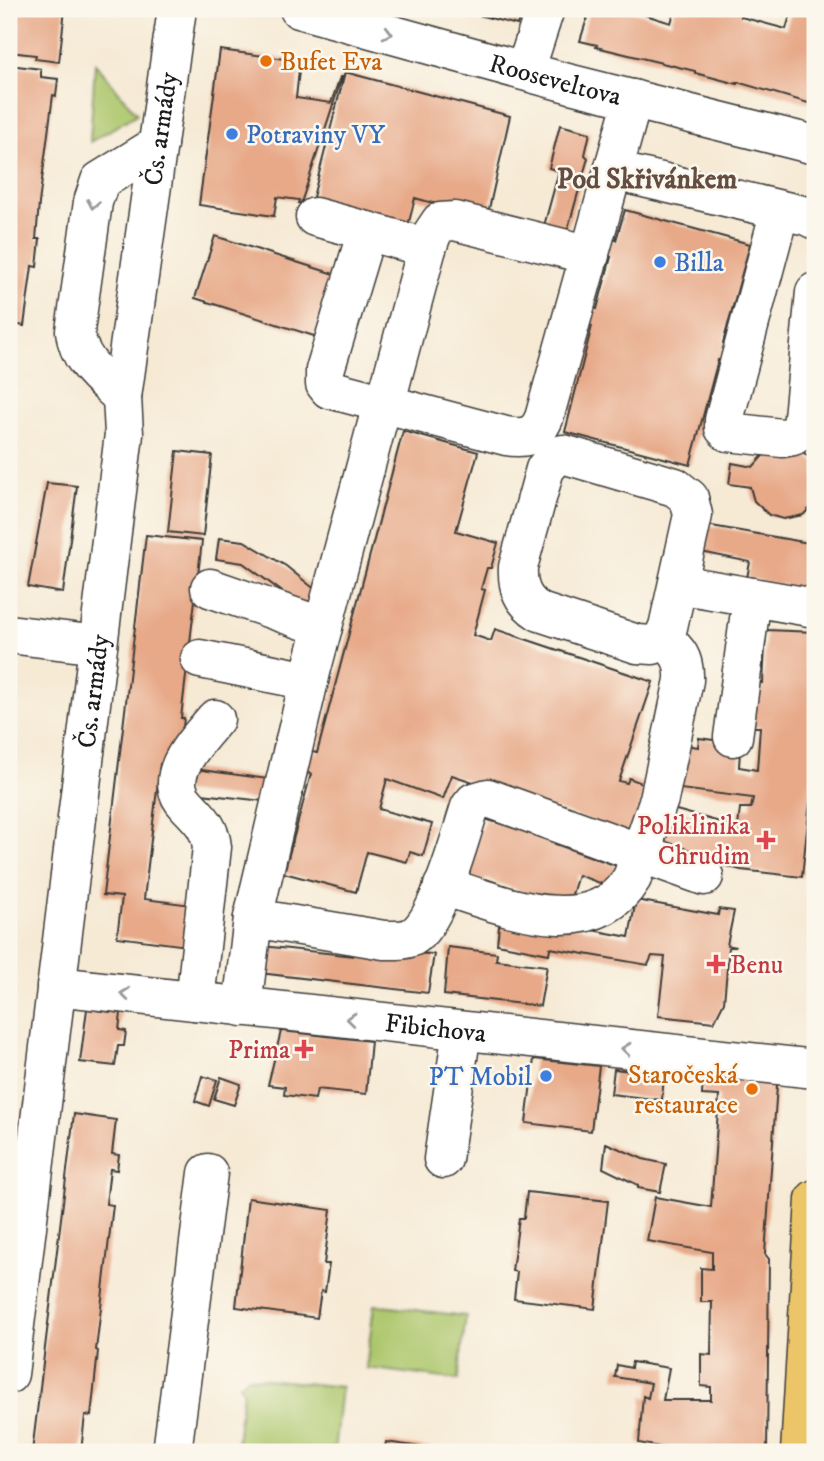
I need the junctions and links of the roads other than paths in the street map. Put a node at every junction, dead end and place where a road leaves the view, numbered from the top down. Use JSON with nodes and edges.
{"nodes":[{"id":1,"x":177,"y":9,"type":"edge"},
{"id":2,"x":299,"y":9,"type":"edge"},
{"id":3,"x":545,"y":9,"type":"edge"},
{"id":4,"x":525,"y":71,"type":"junction"},
{"id":5,"x":633,"y":99,"type":"junction"},
{"id":6,"x":159,"y":145,"type":"junction"},
{"id":7,"x":815,"y":145,"type":"edge"},
{"id":8,"x":614,"y":171,"type":"junction"},
{"id":9,"x":797,"y":215,"type":"edge"},
{"id":10,"x":315,"y":217,"type":"dead end"},
{"id":11,"x":367,"y":231,"type":"junction"},
{"id":12,"x":427,"y":248,"type":"junction"},
{"id":13,"x":590,"y":255,"type":"junction"},
{"id":14,"x":815,"y":292,"type":"edge"},
{"id":15,"x":122,"y":397,"type":"junction"},
{"id":16,"x":384,"y":405,"type":"junction"},
{"id":17,"x":540,"y":449,"type":"junction"},
{"id":18,"x":678,"y":584,"type":"junction"},
{"id":19,"x":210,"y":588,"type":"dead end"},
{"id":20,"x":752,"y":597,"type":"junction"},
{"id":21,"x":815,"y":608,"type":"edge"},
{"id":22,"x":323,"y":627,"type":"junction"},
{"id":23,"x":9,"y":635,"type":"edge"},
{"id":24,"x":663,"y":638,"type":"junction"},
{"id":25,"x":98,"y":645,"type":"junction"},
{"id":26,"x":200,"y":659,"type":"dead end"},
{"id":27,"x":309,"y":681,"type":"junction"},
{"id":28,"x":215,"y":719,"type":"dead end"},
{"id":29,"x":733,"y":737,"type":"dead end"},
{"id":30,"x":641,"y":853,"type":"junction"},
{"id":31,"x":704,"y":876,"type":"dead end"},
{"id":32,"x":443,"y":886,"type":"junction"},
{"id":33,"x":253,"y":918,"type":"junction"},
{"id":34,"x":56,"y":986,"type":"junction"},
{"id":35,"x":195,"y":1001,"type":"junction"},
{"id":36,"x":242,"y":1007,"type":"junction"},
{"id":37,"x":462,"y":1031,"type":"junction"},
{"id":38,"x":815,"y":1069,"type":"edge"},
{"id":39,"x":443,"y":1159,"type":"dead end"},
{"id":40,"x":208,"y":1173,"type":"dead end"},
{"id":41,"x":815,"y":1199,"type":"edge"},
{"id":42,"x":9,"y":1374,"type":"edge"},
{"id":43,"x":172,"y":1452,"type":"edge"},
{"id":44,"x":800,"y":1452,"type":"edge"}],
"edges":[{"from":1,"to":6,"type":"street","name":"Čs. armády"},
{"from":2,"to":4,"type":"street","name":"Rooseveltova","one_way":true},
{"from":3,"to":4,"type":"street"},
{"from":4,"to":5,"type":"street","name":"Rooseveltova"},
{"from":5,"to":7,"type":"street","name":"Rooseveltova"},
{"from":5,"to":8,"type":"street"},
{"from":6,"to":15,"type":"street","name":"Čs. armády"},
{"from":6,"to":15,"type":"street","one_way":true},
{"from":8,"to":9,"type":"street"},
{"from":8,"to":13,"type":"street"},
{"from":9,"to":14,"type":"street"},
{"from":10,"to":11,"type":"street"},
{"from":11,"to":12,"type":"street"},
{"from":11,"to":16,"type":"street"},
{"from":12,"to":13,"type":"street"},
{"from":12,"to":16,"type":"street"},
{"from":13,"to":17,"type":"street"},
{"from":15,"to":25,"type":"street","name":"Čs. armády"},
{"from":16,"to":17,"type":"street"},
{"from":16,"to":22,"type":"street"},
{"from":17,"to":18,"type":"street"},
{"from":17,"to":24,"type":"street"},
{"from":18,"to":20,"type":"street"},
{"from":18,"to":24,"type":"street"},
{"from":19,"to":22,"type":"street"},
{"from":20,"to":21,"type":"street"},
{"from":20,"to":29,"type":"street"},
{"from":22,"to":27,"type":"street"},
{"from":23,"to":25,"type":"street"},
{"from":24,"to":30,"type":"street"},
{"from":25,"to":34,"type":"street","name":"Čs. armády"},
{"from":26,"to":27,"type":"street"},
{"from":27,"to":33,"type":"street"},
{"from":28,"to":35,"type":"street"},
{"from":30,"to":31,"type":"street"},
{"from":30,"to":32,"type":"street"},
{"from":30,"to":32,"type":"street"},
{"from":32,"to":33,"type":"street"},
{"from":33,"to":36,"type":"street"},
{"from":35,"to":34,"type":"street","name":"Fibichova","one_way":true},
{"from":34,"to":42,"type":"street","name":"Čs. armády"},
{"from":35,"to":36,"type":"street","name":"Fibichova"},
{"from":37,"to":36,"type":"street","name":"Fibichova","one_way":true},
{"from":38,"to":37,"type":"street","name":"Fibichova","one_way":true},
{"from":37,"to":39,"type":"street"},
{"from":40,"to":43,"type":"street"},
{"from":41,"to":44,"type":"main road"}]}
